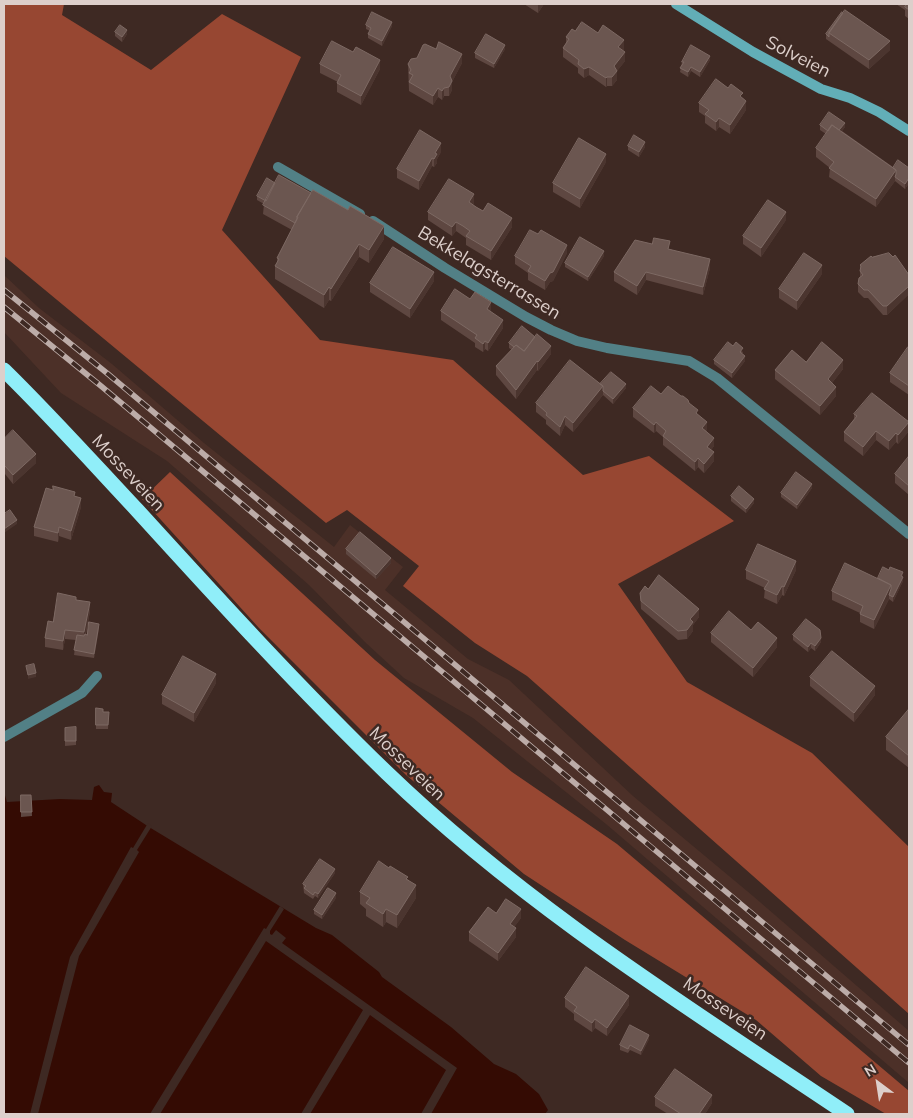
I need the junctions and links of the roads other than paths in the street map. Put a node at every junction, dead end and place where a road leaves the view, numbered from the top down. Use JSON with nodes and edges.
{"nodes":[{"id":1,"x":676,"y":4,"type":"edge"},
{"id":2,"x":909,"y":131,"type":"edge"},
{"id":3,"x":278,"y":168,"type":"dead end"},
{"id":4,"x":4,"y":370,"type":"edge"},
{"id":5,"x":909,"y":534,"type":"edge"},
{"id":6,"x":97,"y":676,"type":"dead end"},
{"id":7,"x":4,"y":737,"type":"edge"},
{"id":8,"x":847,"y":1114,"type":"edge"}],
"edges":[{"from":1,"to":2,"type":"street","name":"Solveien"},
{"from":3,"to":5,"type":"street","name":"Bekkelagsterrassen"},
{"from":4,"to":8,"type":"highway","name":"Mosseveien"},
{"from":6,"to":7,"type":"street"}]}
